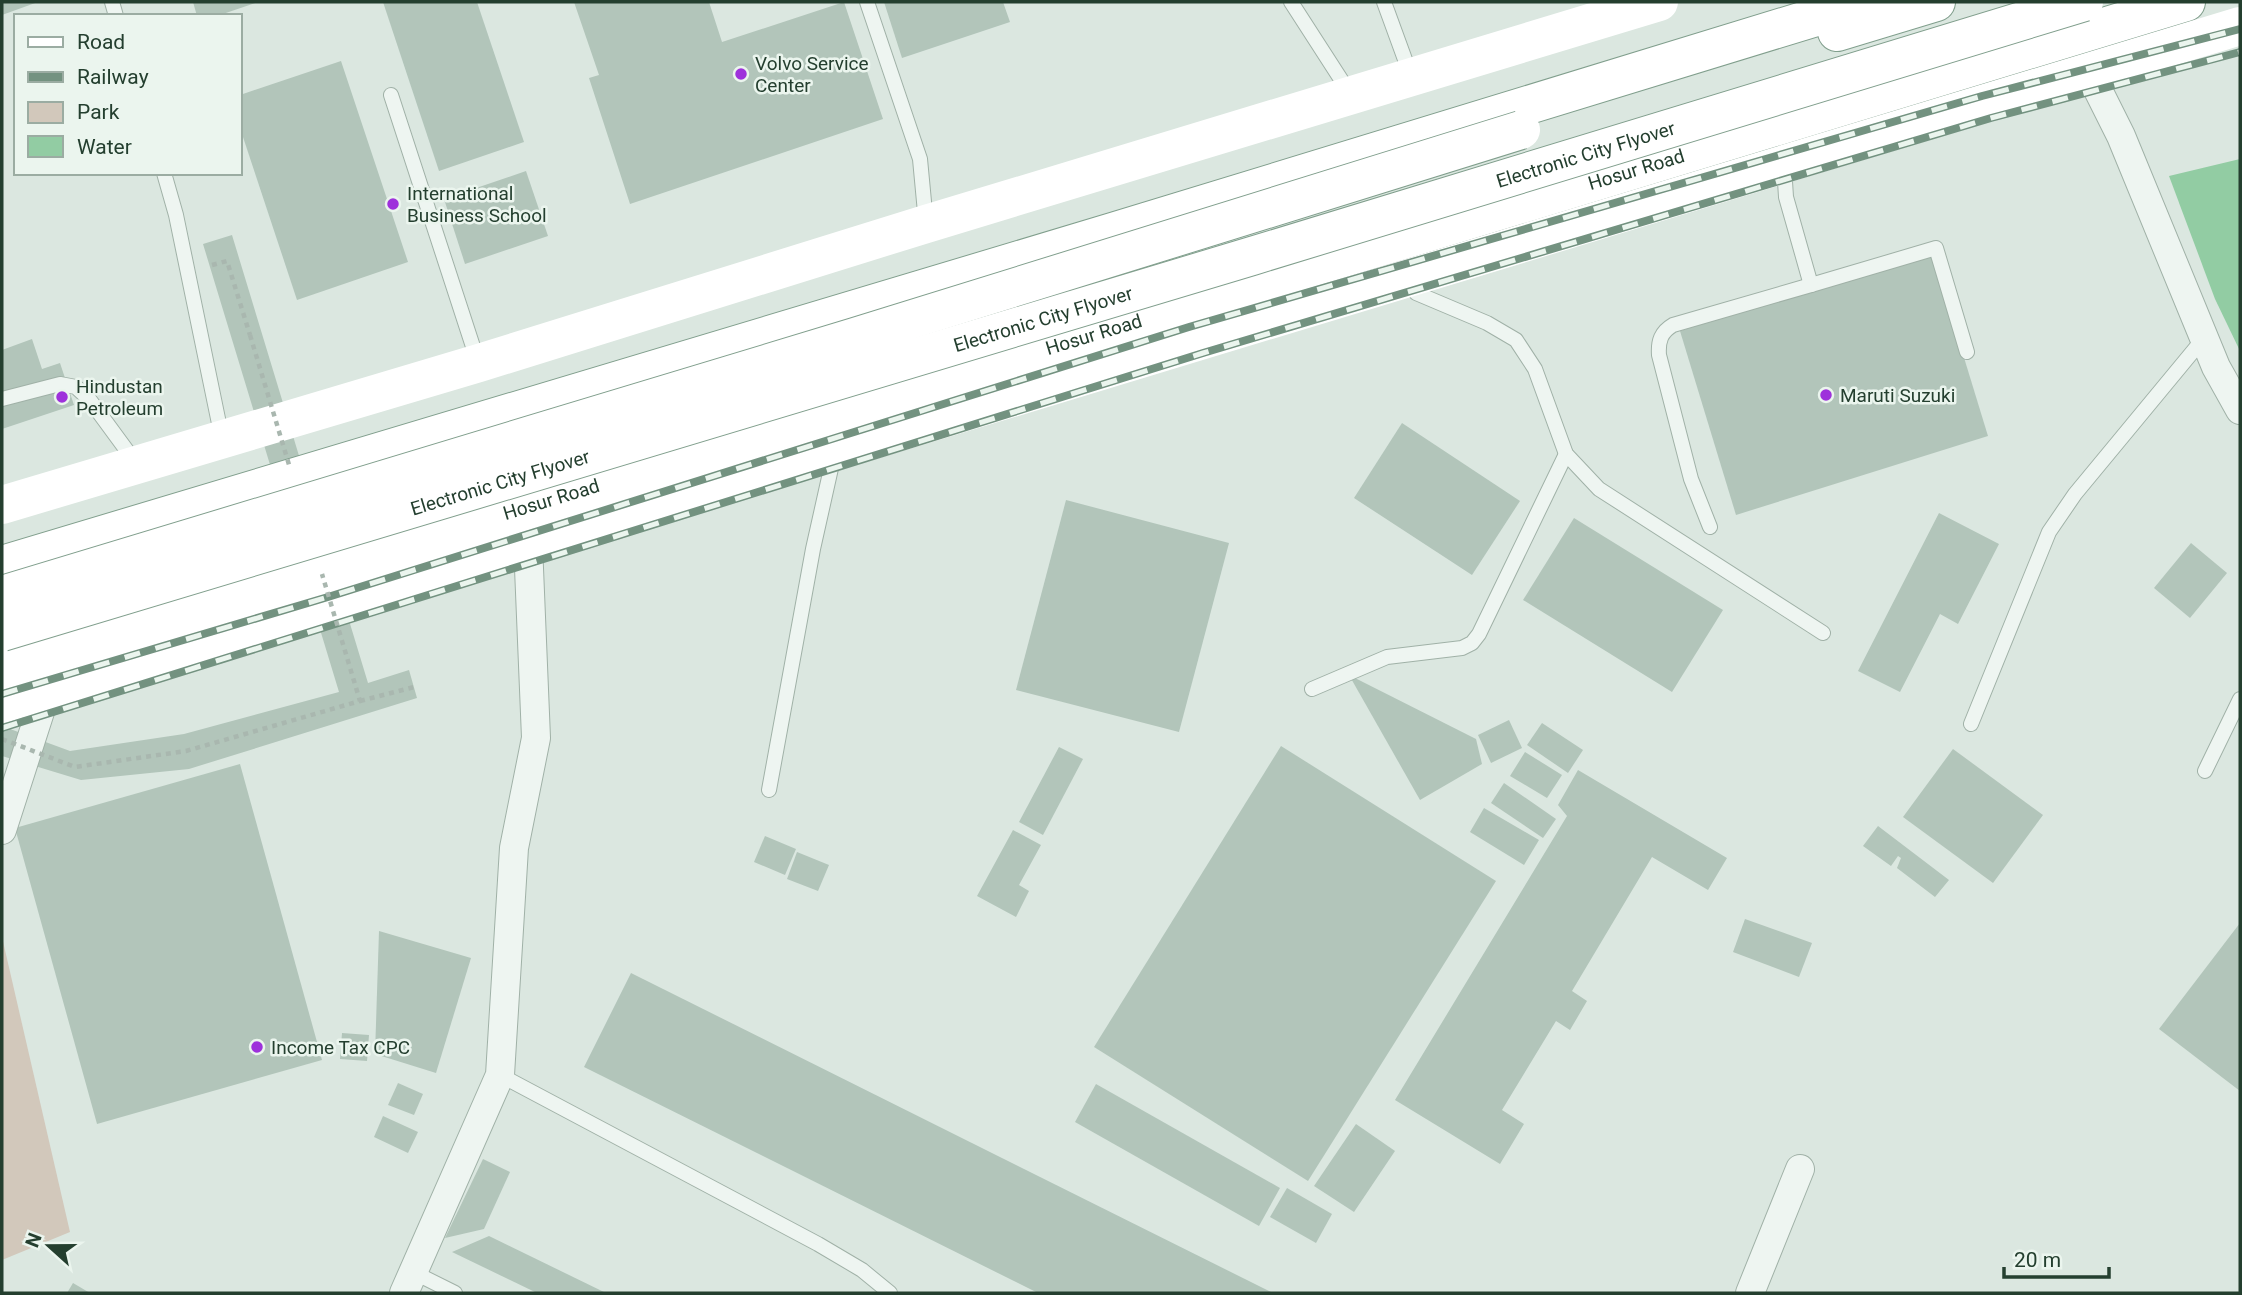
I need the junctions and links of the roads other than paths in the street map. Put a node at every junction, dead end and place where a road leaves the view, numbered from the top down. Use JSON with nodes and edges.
{"nodes":[{"id":1,"x":867,"y":2,"type":"edge"},
{"id":2,"x":1291,"y":2,"type":"edge"},
{"id":3,"x":1659,"y":2,"type":"edge"},
{"id":4,"x":1865,"y":2,"type":"edge"},
{"id":5,"x":1937,"y":2,"type":"edge"},
{"id":6,"x":2084,"y":2,"type":"edge"},
{"id":7,"x":2186,"y":2,"type":"edge"},
{"id":8,"x":1385,"y":7,"type":"edge"},
{"id":9,"x":2240,"y":26,"type":"edge"},
{"id":10,"x":2089,"y":72,"type":"junction"},
{"id":11,"x":1411,"y":77,"type":"junction"},
{"id":12,"x":391,"y":95,"type":"dead end"},
{"id":13,"x":1351,"y":95,"type":"junction"},
{"id":14,"x":1784,"y":165,"type":"junction"},
{"id":15,"x":165,"y":175,"type":"edge"},
{"id":16,"x":926,"y":224,"type":"junction"},
{"id":17,"x":1408,"y":278,"type":"junction"},
{"id":18,"x":1811,"y":285,"type":"junction"},
{"id":19,"x":2204,"y":338,"type":"junction"},
{"id":20,"x":1967,"y":352,"type":"dead end"},
{"id":21,"x":479,"y":363,"type":"junction"},
{"id":22,"x":2,"y":399,"type":"edge"},
{"id":23,"x":2240,"y":410,"type":"edge"},
{"id":24,"x":222,"y":438,"type":"junction"},
{"id":25,"x":835,"y":451,"type":"junction"},
{"id":26,"x":1566,"y":454,"type":"junction"},
{"id":27,"x":136,"y":464,"type":"junction"},
{"id":28,"x":2,"y":505,"type":"edge"},
{"id":29,"x":1710,"y":527,"type":"dead end"},
{"id":30,"x":528,"y":544,"type":"junction"},
{"id":31,"x":2,"y":565,"type":"edge"},
{"id":32,"x":2,"y":595,"type":"edge"},
{"id":33,"x":2,"y":632,"type":"edge"},
{"id":34,"x":1823,"y":633,"type":"dead end"},
{"id":35,"x":2,"y":666,"type":"edge"},
{"id":36,"x":1312,"y":689,"type":"dead end"},
{"id":37,"x":47,"y":690,"type":"junction"},
{"id":38,"x":2240,"y":699,"type":"edge"},
{"id":39,"x":2,"y":704,"type":"edge"},
{"id":40,"x":1971,"y":724,"type":"dead end"},
{"id":41,"x":2205,"y":771,"type":"dead end"},
{"id":42,"x":769,"y":790,"type":"dead end"},
{"id":43,"x":2,"y":830,"type":"edge"},
{"id":44,"x":500,"y":1075,"type":"junction"},
{"id":45,"x":1800,"y":1169,"type":"dead end"},
{"id":46,"x":408,"y":1283,"type":"edge"},
{"id":47,"x":455,"y":1293,"type":"edge"},
{"id":48,"x":890,"y":1293,"type":"edge"},
{"id":49,"x":1750,"y":1293,"type":"edge"}],
"edges":[{"from":1,"to":16,"type":"lane"},
{"from":2,"to":13,"type":"lane"},
{"from":3,"to":11,"type":"main road"},
{"from":4,"to":31,"type":"main road"},
{"from":5,"to":32,"type":"main road","name":"Electronic City Flyover","bridge":true},
{"from":6,"to":33,"type":"main road","name":"Electronic City Flyover","bridge":true},
{"from":7,"to":35,"type":"main road","name":"Hosur Road"},
{"from":8,"to":11,"type":"lane"},
{"from":9,"to":10,"type":"main road"},
{"from":10,"to":14,"type":"main road"},
{"from":10,"to":19,"type":"street"},
{"from":11,"to":13,"type":"main road"},
{"from":12,"to":21,"type":"lane"},
{"from":13,"to":16,"type":"main road"},
{"from":14,"to":17,"type":"main road"},
{"from":14,"to":18,"type":"lane"},
{"from":15,"to":24,"type":"lane"},
{"from":16,"to":21,"type":"main road"},
{"from":17,"to":25,"type":"main road"},
{"from":17,"to":26,"type":"lane"},
{"from":18,"to":20,"type":"lane"},
{"from":18,"to":29,"type":"lane"},
{"from":19,"to":23,"type":"street"},
{"from":19,"to":40,"type":"lane"},
{"from":21,"to":24,"type":"main road"},
{"from":22,"to":27,"type":"lane"},
{"from":24,"to":27,"type":"main road"},
{"from":25,"to":30,"type":"main road"},
{"from":25,"to":42,"type":"lane"},
{"from":26,"to":34,"type":"lane"},
{"from":26,"to":36,"type":"lane"},
{"from":27,"to":28,"type":"main road"},
{"from":30,"to":37,"type":"main road"},
{"from":30,"to":44,"type":"street"},
{"from":37,"to":39,"type":"main road"},
{"from":37,"to":43,"type":"street"},
{"from":38,"to":41,"type":"lane"},
{"from":44,"to":46,"type":"street"},
{"from":44,"to":48,"type":"lane"},
{"from":45,"to":49,"type":"street"},
{"from":46,"to":47,"type":"lane"}]}
